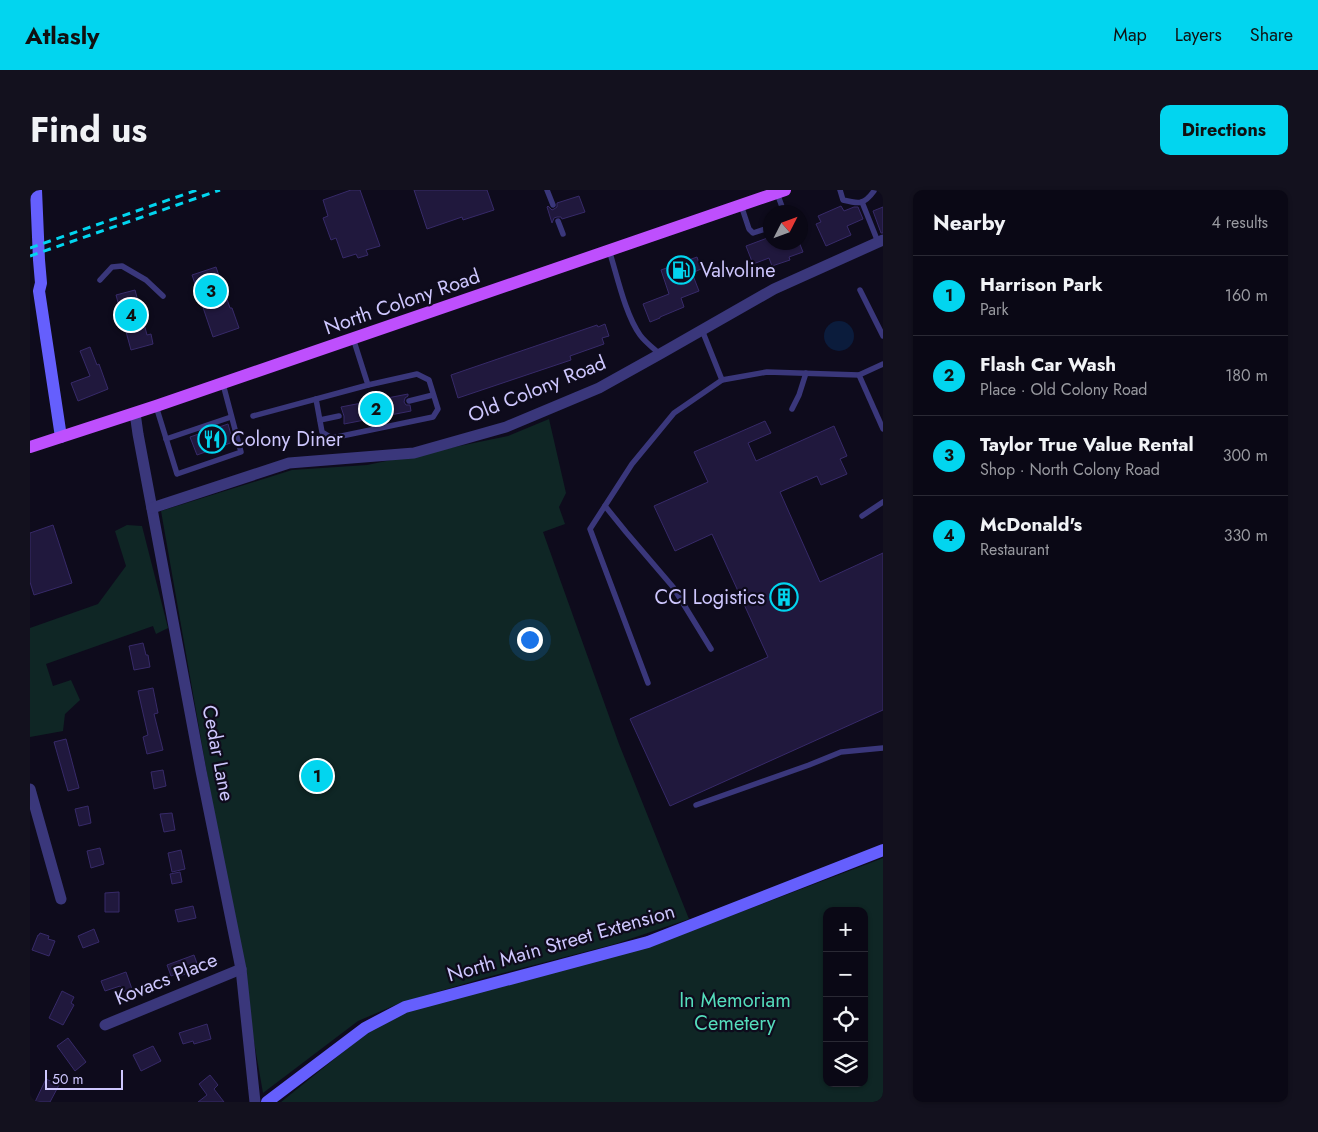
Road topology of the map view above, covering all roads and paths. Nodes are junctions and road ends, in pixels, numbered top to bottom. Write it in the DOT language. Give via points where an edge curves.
graph roads {
  1 [pos="36,190"];
  2 [pos="547,190"];
  3 [pos="840,190"];
  4 [pos="874,190"];
  5 [pos="781,191"];
  6 [pos="862,202"];
  7 [pos="553,205"];
  8 [pos="741,205"];
  9 [pos="783,205"];
  10 [pos="558,221"];
  11 [pos="763,230"];
  12 [pos="563,234"];
  13 [pos="881,241"];
  14 [pos="30,249"];
  15 [pos="609,250"];
  16 [pos="100,280"];
  17 [pos="860,290"];
  18 [pos="39,292"];
  19 [pos="163,296"];
  20 [pos="702,330"];
  21 [pos="883,336"];
  22 [pos="354,338"];
  23 [pos="660,354"];
  24 [pos="883,364"];
  25 [pos="806,373"];
  26 [pos="859,375"];
  27 [pos="722,380"];
  28 [pos="222,382"];
  29 [pos="368,385"];
  30 [pos="433,395"];
  31 [pos="316,399"];
  32 [pos="409,400"];
  33 [pos="156,406"];
  34 [pos="792,409"];
  35 [pos="135,413"];
  36 [pos="253,416"];
  37 [pos="339,416"];
  38 [pos="231,417"];
  39 [pos="320,420"];
  40 [pos="883,429"];
  41 [pos="61,437"];
  42 [pos="166,440"];
  43 [pos="30,447"];
  44 [pos="883,502"];
  45 [pos="605,506"];
  46 [pos="152,508"];
  47 [pos="862,516"];
  48 [pos="711,649"];
  49 [pos="648,683"];
  50 [pos="883,748"];
  51 [pos="30,790"];
  52 [pos="696,806"];
  53 [pos="883,850"];
  54 [pos="61,899"];
  55 [pos="241,969"];
  56 [pos="105,1025"];
  57 [pos="255,1102"];
  58 [pos="267,1102"];
  1 -- 18 [label="street"];
  2 -- 7 [label="lane"];
  3 -- 6 [label="lane" via="844,200"];
  4 -- 6 [label="lane"];
  5 -- 8 [label="main road, North Colony Road"];
  5 -- 9 [label="lane"];
  6 -- 13 [label="lane"];
  8 -- 11 [label="lane" via="749,229 754,233"];
  8 -- 15 [label="main road, North Colony Road"];
  10 -- 12 [label="lane"];
  13 -- 20 [label="street, Old Colony Road" via="774,289"];
  14 -- 18 [label="street" via="33,284"];
  15 -- 22 [label="main road, North Colony Road"];
  15 -- 23 [label="lane" via="629,314 640,335"];
  16 -- 19 [label="lane" via="112,268 122,266 146,280"];
  17 -- 21 [label="lane"];
  18 -- 41 [label="street"];
  20 -- 23 [label="street, Old Colony Road"];
  20 -- 27 [label="lane"];
  22 -- 28 [label="main road, North Colony Road"];
  22 -- 29 [label="lane"];
  23 -- 46 [label="street, Old Colony Road" via="599,388 506,427 414,454 289,463"];
  24 -- 26 [label="lane"];
  25 -- 26 [label="lane"];
  25 -- 27 [label="lane" via="767,372"];
  25 -- 34 [label="lane"];
  26 -- 40 [label="lane"];
  27 -- 45 [label="lane" via="674,413 632,464"];
  28 -- 33 [label="main road, North Colony Road"];
  28 -- 38 [label="lane"];
  29 -- 30 [label="lane" via="418,374 429,380"];
  29 -- 31 [label="lane"];
  30 -- 32 [label="lane"];
  30 -- 39 [label="lane" via="438,409 433,417 332,438 322,432"];
  31 -- 36 [label="lane"];
  31 -- 39 [label="lane"];
  33 -- 35 [label="main road, North Colony Road"];
  33 -- 42 [label="lane"];
  35 -- 41 [label="main road, North Colony Road"];
  35 -- 46 [label="street, Cedar Lane"];
  37 -- 39 [label="lane"];
  38 -- 42 [label="lane"];
  38 -- 42 [label="lane" via="241,452 177,474"];
  41 -- 43 [label="main road, North Colony Road"];
  44 -- 47 [label="lane"];
  45 -- 48 [label="lane" via="673,587"];
  45 -- 49 [label="lane" via="590,529"];
  46 -- 55 [label="street, Cedar Lane"];
  50 -- 52 [label="lane" via="842,752"];
  51 -- 54 [label="street"];
  53 -- 58 [label="street, North Main Street Extension" via="648,942 405,1006 365,1028"];
  55 -- 56 [label="street, Kovacs Place"];
  55 -- 57 [label="street, Cedar Lane"];
}
